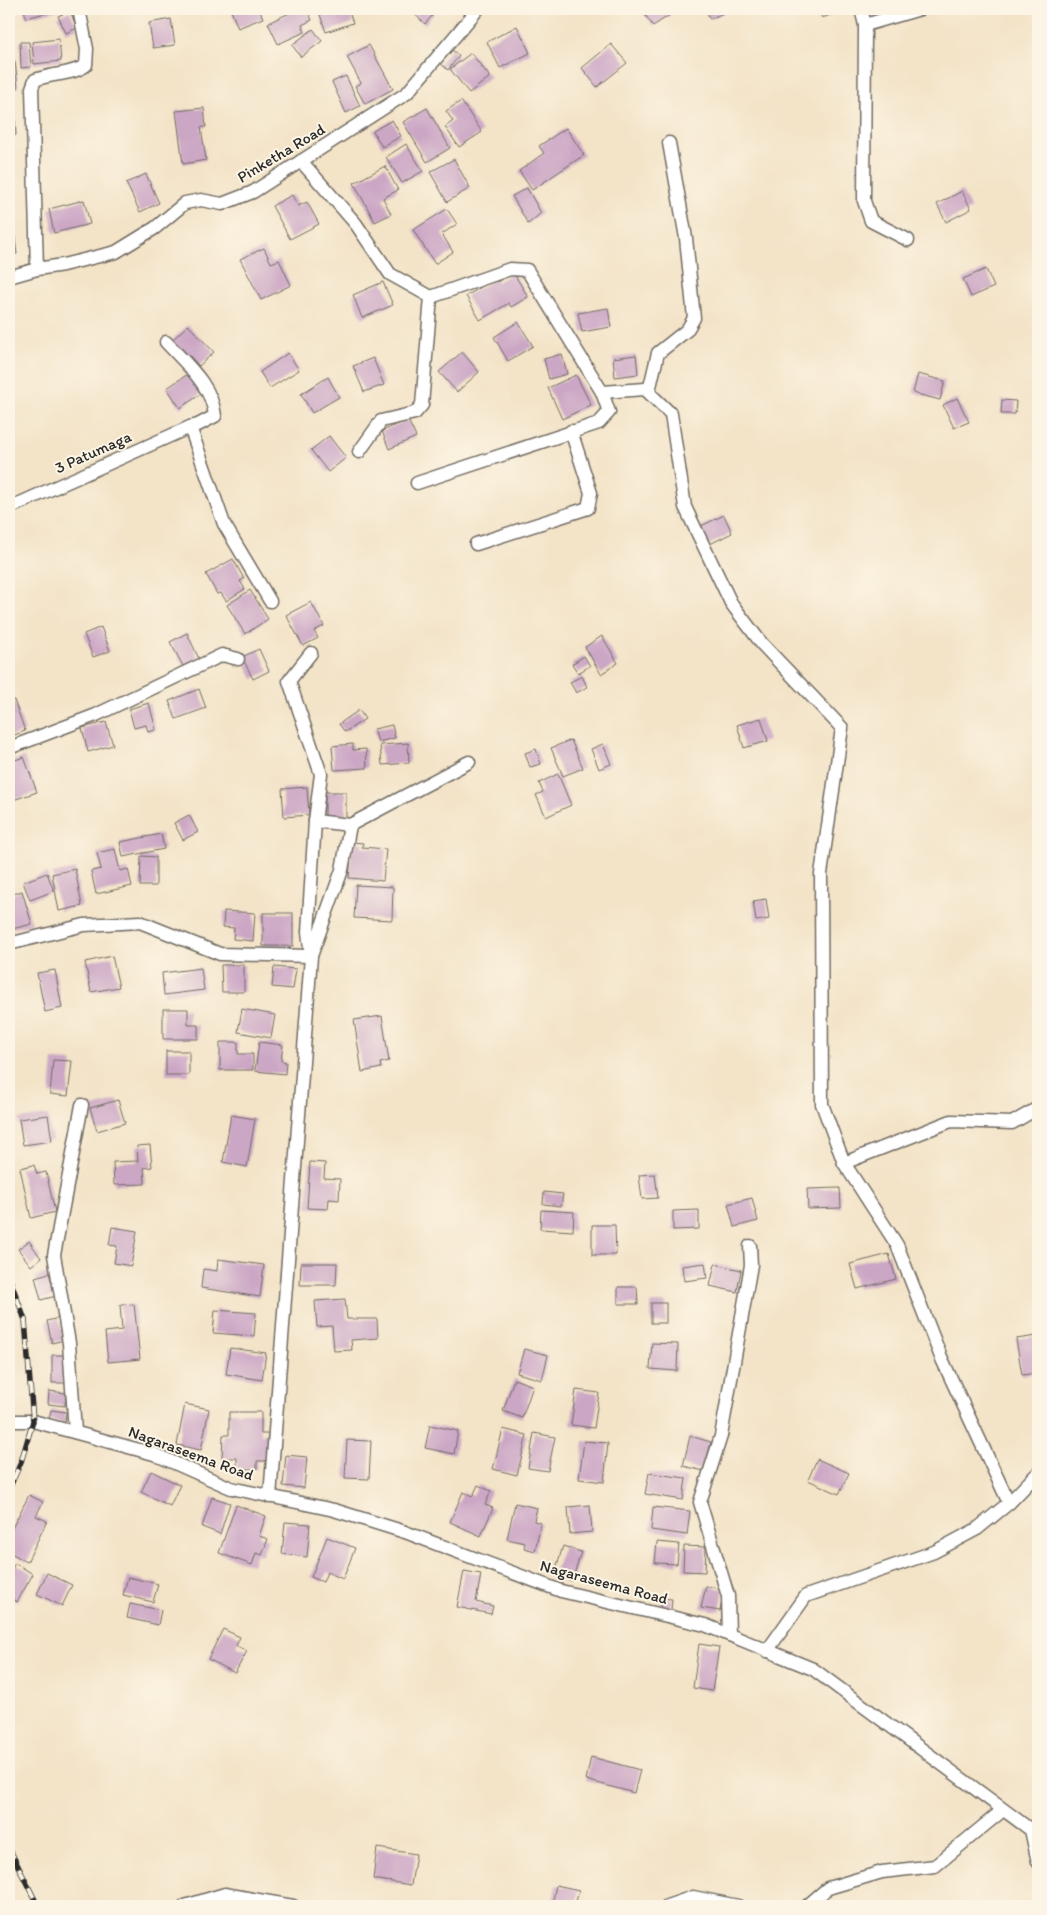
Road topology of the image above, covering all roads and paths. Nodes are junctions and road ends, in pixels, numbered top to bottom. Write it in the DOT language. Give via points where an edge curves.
graph roads {
  1 [pos="79,9"];
  2 [pos="478,9"];
  3 [pos="862,9"];
  4 [pos="920,9"];
  5 [pos="865,25"];
  6 [pos="669,143"];
  7 [pos="301,162"];
  8 [pos="908,240"];
  9 [pos="37,269"];
  10 [pos="9,277"];
  11 [pos="432,297"];
  12 [pos="166,342"];
  13 [pos="649,391"];
  14 [pos="602,392"];
  15 [pos="190,427"];
  16 [pos="570,431"];
  17 [pos="359,452"];
  18 [pos="417,483"];
  19 [pos="9,508"];
  20 [pos="476,544"];
  21 [pos="270,601"];
  22 [pos="312,653"];
  23 [pos="238,658"];
  24 [pos="9,748"];
  25 [pos="469,762"];
  26 [pos="315,821"];
  27 [pos="350,825"];
  28 [pos="9,944"];
  29 [pos="310,956"];
  30 [pos="82,1105"];
  31 [pos="1038,1108"];
  32 [pos="844,1163"];
  33 [pos="750,1246"];
  34 [pos="9,1420"];
  35 [pos="75,1432"];
  36 [pos="1038,1474"];
  37 [pos="270,1497"];
  38 [pos="1009,1503"];
  39 [pos="729,1635"];
  40 [pos="767,1651"];
  41 [pos="1003,1810"];
  42 [pos="1035,1832"];
  43 [pos="1038,1862"];
  44 [pos="185,1906"];
  45 [pos="293,1906"];
  46 [pos="667,1906"];
  47 [pos="738,1906"];
  48 [pos="807,1906"];
  1 -- 9 [label="street" via="87,50 86,65 79,70 46,75 36,80 32,88"];
  2 -- 7 [label="street, Pinketha Road" via="407,93"];
  3 -- 5 [label="street"];
  4 -- 5 [label="street"];
  5 -- 8 [label="street" via="864,201 870,221"];
  6 -- 13 [label="street" via="686,238 694,318 687,330 658,353"];
  7 -- 9 [label="street, Pinketha Road" via="253,192 222,204 202,200 185,203 155,228 116,252"];
  7 -- 11 [label="street" via="356,224 390,274"];
  9 -- 10 [label="street, Pinketha Road"];
  11 -- 14 [label="street" via="510,268 527,270"];
  11 -- 17 [label="street" via="422,405 415,413 381,421"];
  12 -- 15 [label="street, 3 Patumaga" via="200,379 214,402 215,416"];
  13 -- 14 [label="street"];
  13 -- 32 [label="street" via="671,414 685,507 730,603 762,644 842,728 821,874 822,1104"];
  14 -- 16 [label="street" via="609,412 599,423"];
  15 -- 19 [label="street, 3 Patumaga"];
  15 -- 21 [label="street" via="224,524"];
  16 -- 18 [label="street"];
  16 -- 20 [label="street" via="591,493 588,508"];
  22 -- 26 [label="street" via="290,681 321,774"];
  23 -- 24 [label="street" via="222,655 96,715"];
  25 -- 27 [label="street"];
  26 -- 27 [label="street"];
  26 -- 29 [label="street" via="308,932"];
  27 -- 29 [label="street" via="342,870"];
  28 -- 29 [label="street" via="84,925 140,922 220,954"];
  29 -- 37 [label="street"];
  30 -- 35 [label="street" via="54,1255 69,1343"];
  31 -- 32 [label="street" via="1012,1123 951,1121"];
  32 -- 38 [label="street" via="897,1245 941,1357"];
  33 -- 39 [label="street" via="751,1265 721,1436 700,1502 728,1596"];
  34 -- 35 [label="street, Nagaraseema Road" via="33,1421"];
  35 -- 37 [label="street, Nagaraseema Road" via="154,1454 231,1488"];
  36 -- 38 [label="street"];
  37 -- 39 [label="street, Nagaraseema Road" via="334,1510 405,1532 561,1591 705,1625"];
  38 -- 40 [label="street" via="977,1529 934,1552 806,1596"];
  39 -- 40 [label="street, Nagaraseema Road"];
  40 -- 41 [label="street, Nagaraseema Road" via="813,1669"];
  41 -- 42 [label="street, Nagaraseema Road"];
  41 -- 48 [label="street" via="935,1866 882,1872 828,1888"];
  42 -- 43 [label="street, Nagaraseema Road"];
  44 -- 45 [label="street" via="225,1894"];
  46 -- 47 [label="street" via="694,1897"];
}
